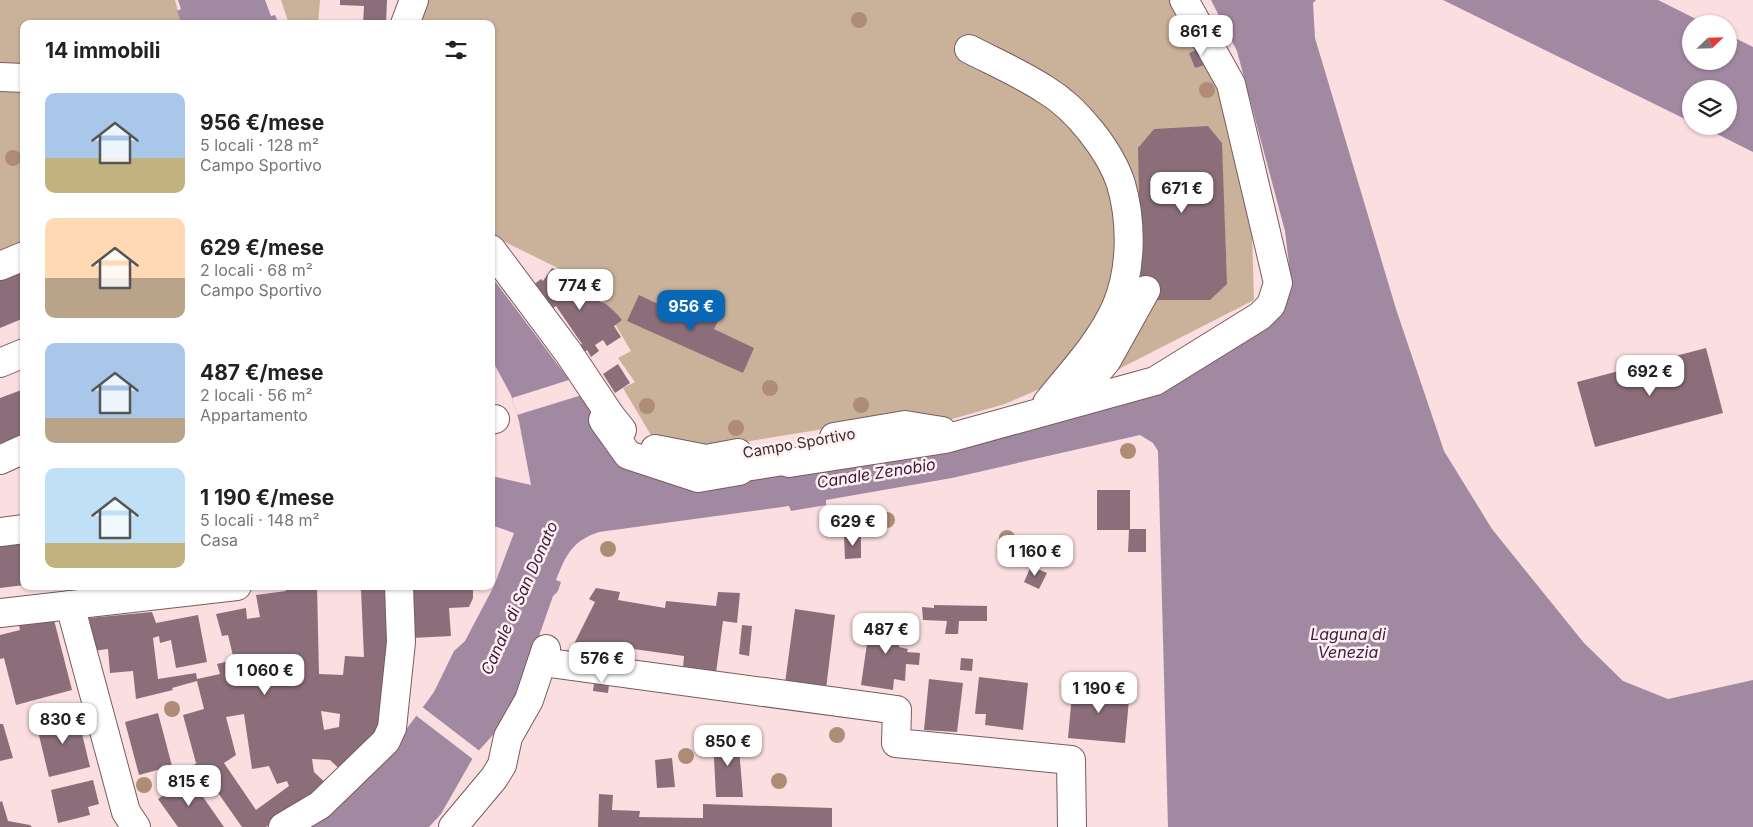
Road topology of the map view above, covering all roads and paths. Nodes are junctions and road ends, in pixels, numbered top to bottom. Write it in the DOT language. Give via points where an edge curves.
graph roads {
  1 [pos="414,0"];
  2 [pos="1184,0"];
  3 [pos="406,20"];
  4 [pos="969,49"];
  5 [pos="0,77"];
  6 [pos="20,78"];
  7 [pos="495,254"];
  8 [pos="1146,290"];
  9 [pos="20,354"];
  10 [pos="0,362"];
  11 [pos="1047,403"];
  12 [pos="610,415"];
  13 [pos="20,452"];
  14 [pos="0,460"];
  15 [pos="20,530"];
  16 [pos="0,532"];
  17 [pos="179,590"];
  18 [pos="398,590"];
  19 [pos="77,598"];
  20 [pos="0,613"];
  21 [pos="136,827"];
  22 [pos="283,827"];
  23 [pos="453,827"];
  24 [pos="1072,827"];
  1 -- 3 [label="street"];
  2 -- 12 [label="street" via="1231,84 1278,283 1271,305 1260,316 1155,381 944,439 789,463 745,466 739,471 698,478 628,455 603,420"];
  4 -- 11 [label="street" via="1047,90 1066,104 1100,143 1120,182 1125,201 1129,246 1116,307 1093,346"];
  5 -- 6 [label="street"];
  7 -- 12 [label="street, Campo Sportivo" via="582,382"];
  8 -- 11 [label="street, Campo Sportivo" via="1107,360 1079,394"];
  9 -- 10 [label="street"];
  11 -- 12 [label="street, Campo Sportivo" via="943,431 905,425 706,459 634,446"];
  13 -- 14 [label="street"];
  15 -- 16 [label="street"];
  17 -- 19 [label="street"];
  18 -- 22 [label="street" via="400,696 386,741 320,805"];
  19 -- 20 [label="street"];
  19 -- 21 [label="street" via="126,812"];
  23 -- 24 [label="street" via="494,778 494,769 502,764 508,737 544,655 897,710 896,743 1071,760"];
}
